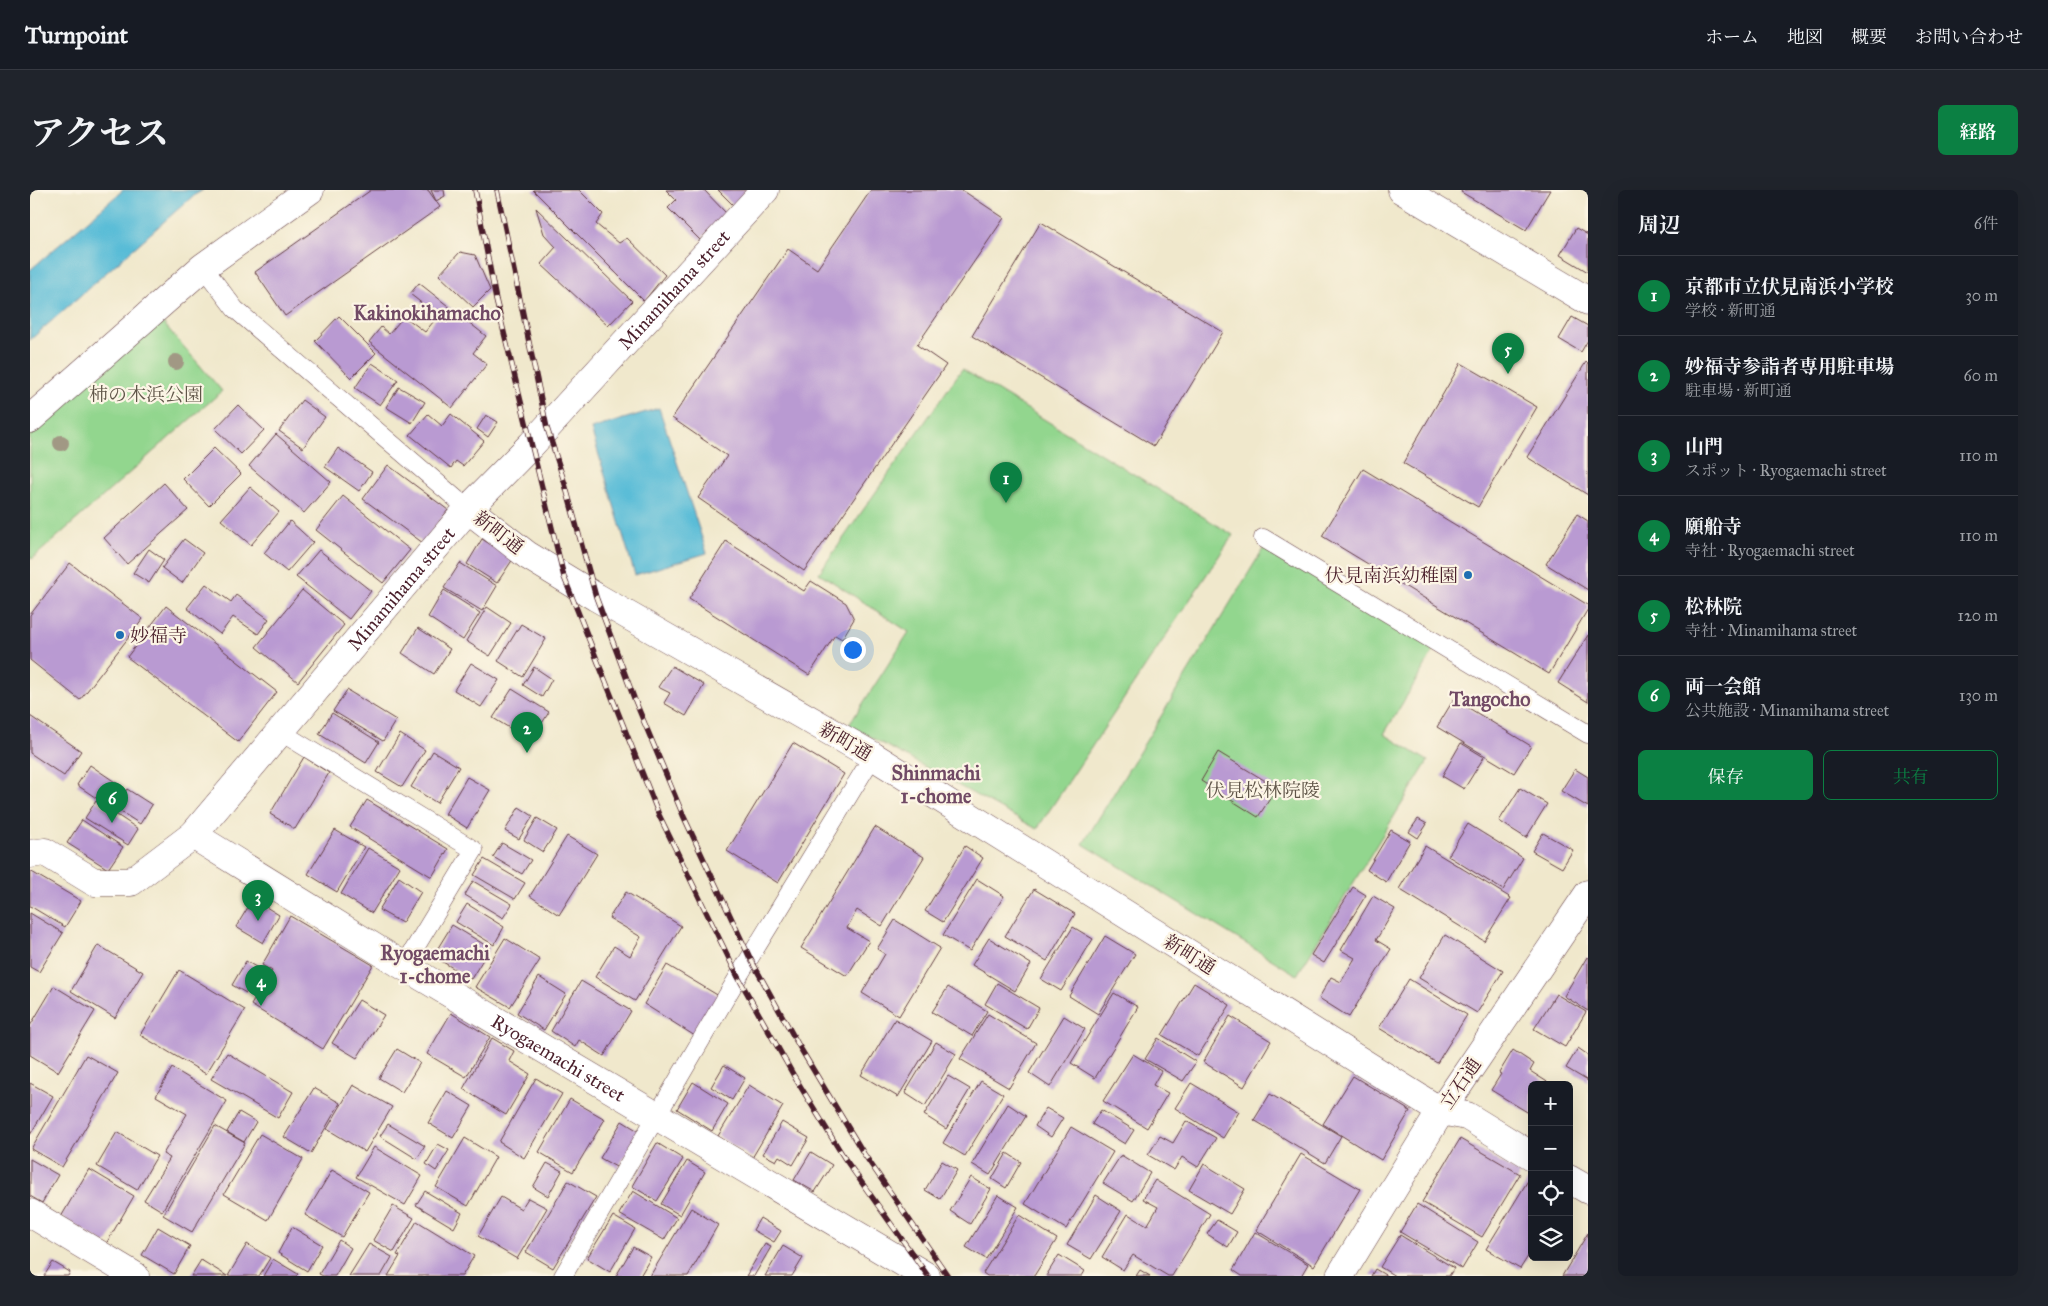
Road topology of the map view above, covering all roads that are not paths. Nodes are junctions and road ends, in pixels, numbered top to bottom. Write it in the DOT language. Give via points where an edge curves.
graph roads {
  1 [pos="310,190"];
  2 [pos="765,190"];
  3 [pos="1402,190"];
  4 [pos="203,267"];
  5 [pos="1588,301"];
  6 [pos="30,419"];
  7 [pos="468,509"];
  8 [pos="1263,538"];
  9 [pos="279,731"];
  10 [pos="1588,734"];
  11 [pos="873,756"];
  12 [pos="193,835"];
  13 [pos="30,854"];
  14 [pos="1588,894"];
  15 [pos="404,966"];
  16 [pos="1441,1111"];
  17 [pos="657,1116"];
  18 [pos="1528,1154"];
  19 [pos="1573,1181"];
  20 [pos="1588,1190"];
  21 [pos="30,1213"];
  22 [pos="134,1276"];
  23 [pos="563,1276"];
  24 [pos="926,1276"];
  25 [pos="1340,1276"];
  1 -- 4 [label="street"];
  2 -- 7 [label="street, Minamihama street" via="531,446"];
  3 -- 5 [label="street"];
  4 -- 6 [label="street"];
  4 -- 7 [label="lane, 新町通" via="235,309"];
  7 -- 9 [label="street, Minamihama street"];
  7 -- 11 [label="street, 新町通" via="527,555"];
  8 -- 10 [label="lane"];
  9 -- 12 [label="street, Minamihama street"];
  9 -- 15 [label="lane" via="474,850"];
  11 -- 16 [label="street, 新町通"];
  11 -- 17 [label="lane"];
  12 -- 13 [label="street, Minamihama street" via="132,882 94,882 45,852"];
  12 -- 15 [label="street, Ryogaemachi street"];
  14 -- 16 [label="street, 立石通"];
  15 -- 17 [label="street, Ryogaemachi street"];
  16 -- 18 [label="street, 新町通" via="1467,1116"];
  16 -- 25 [label="street, 立石通"];
  17 -- 23 [label="lane"];
  17 -- 24 [label="street, Ryogaemachi street"];
  19 -- 20 [label="street"];
  21 -- 22 [label="street"];
}
